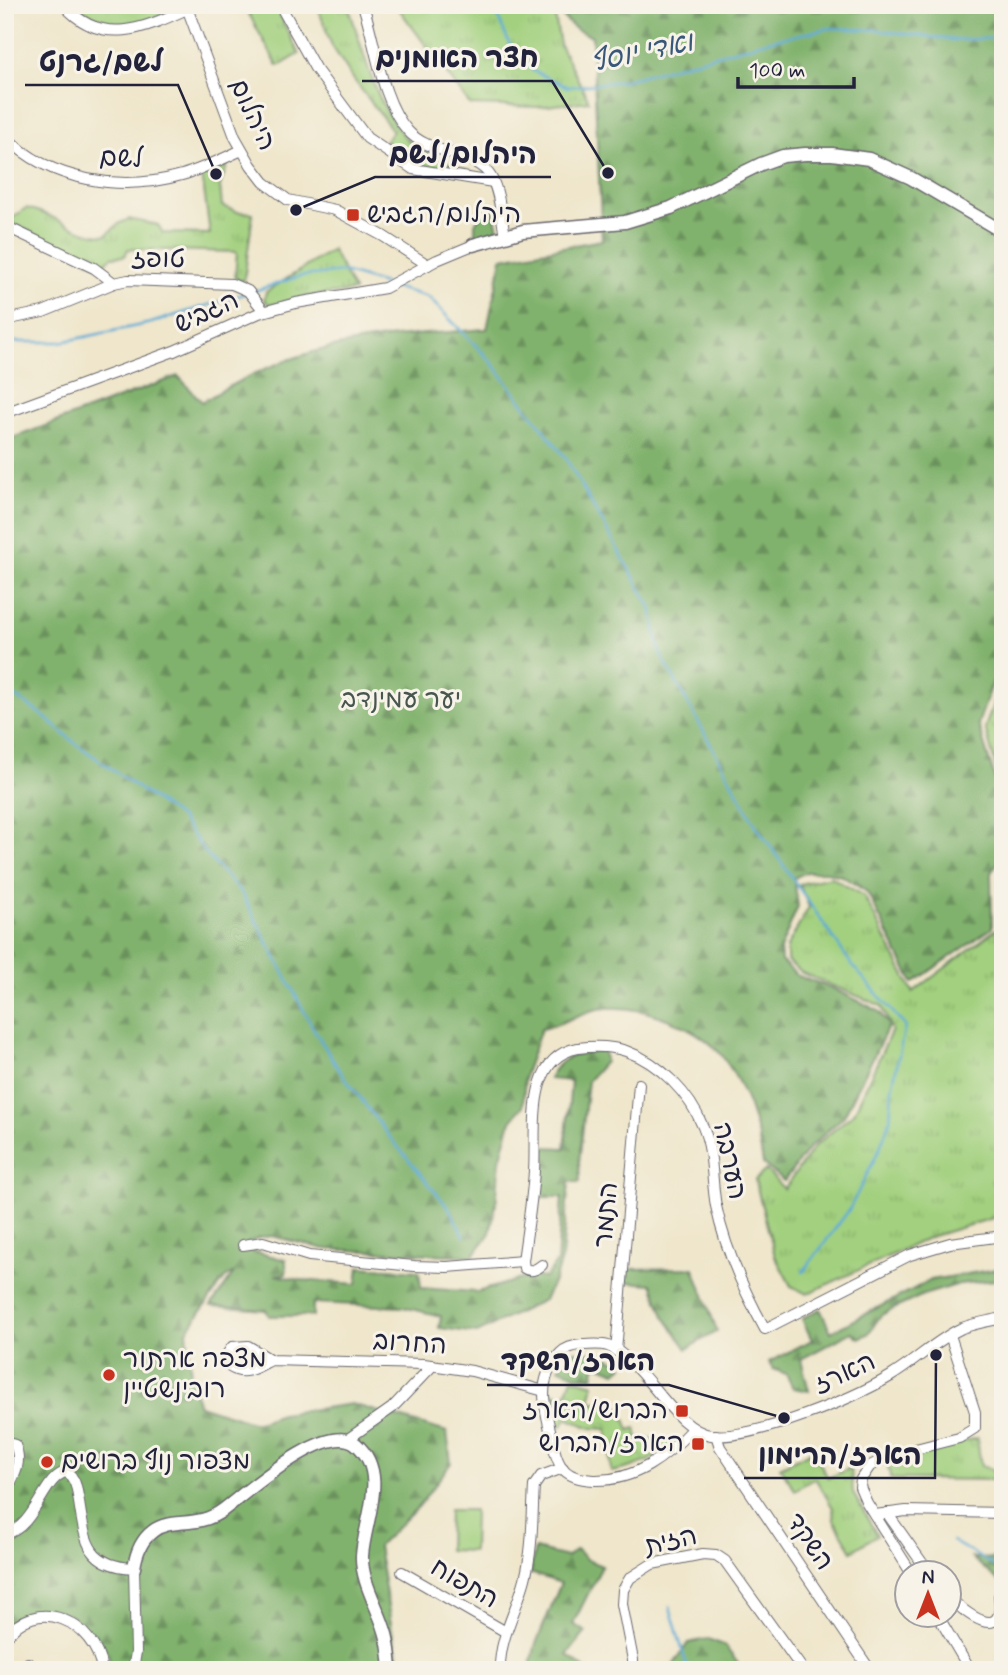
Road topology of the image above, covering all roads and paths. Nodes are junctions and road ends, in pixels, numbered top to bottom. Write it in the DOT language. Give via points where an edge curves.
graph roads {
  1 [pos="64,5"];
  2 [pos="280,5"];
  3 [pos="363,5"];
  4 [pos="186,7"];
  5 [pos="5,136"];
  6 [pos="242,150"];
  7 [pos="493,182"];
  8 [pos="5,226"];
  9 [pos="1003,232"];
  10 [pos="505,235"];
  11 [pos="473,245"];
  12 [pos="428,265"];
  13 [pos="114,283"];
  14 [pos="264,312"];
  15 [pos="5,320"];
  16 [pos="5,413"];
  17 [pos="639,1084"];
  18 [pos="1003,1236"];
  19 [pos="243,1245"];
  20 [pos="523,1261"];
  21 [pos="542,1265"];
  22 [pos="1003,1318"];
  23 [pos="950,1335"];
  24 [pos="616,1351"];
  25 [pos="271,1360"];
  26 [pos="433,1365"];
  27 [pos="544,1391"];
  28 [pos="693,1428"];
  29 [pos="716,1435"];
  30 [pos="348,1439"];
  31 [pos="5,1442"];
  32 [pos="563,1468"];
  33 [pos="5,1493"];
  34 [pos="887,1513"];
  35 [pos="1003,1513"];
  36 [pos="875,1515"];
  37 [pos="5,1534"];
  38 [pos="904,1560"];
  39 [pos="921,1560"];
  40 [pos="134,1568"];
  41 [pos="402,1572"];
  42 [pos="999,1596"];
  43 [pos="962,1610"];
  44 [pos="946,1630"];
  45 [pos="506,1632"];
  46 [pos="5,1639"];
  47 [pos="102,1670"];
  48 [pos="133,1670"];
  49 [pos="391,1670"];
  50 [pos="500,1670"];
  51 [pos="633,1670"];
  52 [pos="803,1670"];
  53 [pos="870,1670"];
  54 [pos="970,1670"];
  1 -- 4 [label="street" via="87,23 120,31 148,26"];
  2 -- 7 [label="street" via="315,68 369,139 417,170"];
  3 -- 7 [label="street" via="388,95 403,124 426,145 480,165"];
  4 -- 6 [label="street, היהלום"];
  5 -- 6 [label="street, לשם" via="47,166 108,182 173,177"];
  6 -- 12 [label="street, היהלום" via="261,178 282,197 335,210"];
  7 -- 10 [label="street"];
  8 -- 13 [label="street" via="94,268"];
  9 -- 10 [label="main road" via="911,178 869,159 832,154 783,156 671,208 625,222"];
  10 -- 11 [label="main road"];
  11 -- 12 [label="street, הגביש"];
  12 -- 14 [label="street, הגביש" via="378,290"];
  13 -- 14 [label="street, טופז" via="132,279 225,283 248,291"];
  13 -- 15 [label="street, טופז" via="51,309"];
  14 -- 16 [label="street, הגביש" via="174,351"];
  17 -- 24 [label="street, התמר"];
  18 -- 20 [label="street, הערבה" via="950,1243 910,1255 765,1329 745,1293 724,1236 712,1155 694,1108 666,1076 636,1055 594,1047 572,1049 556,1058 540,1081"];
  19 -- 20 [label="street" via="263,1242 309,1256 414,1266"];
  20 -- 21 [label="street" via="529,1270"];
  22 -- 23 [label="street, הארז"];
  23 -- 29 [label="street, הארז" via="891,1376 852,1395 775,1425"];
  23 -- 36 [label="street" via="975,1412 975,1428 959,1438 904,1451 870,1466 860,1487"];
  24 -- 27 [label="street" via="601,1345 565,1349 556,1356"];
  24 -- 28 [label="street"];
  25 -- 26 [label="street, החרוב"];
  26 -- 27 [label="street, החרוב"];
  26 -- 30 [label="street" via="392,1408"];
  27 -- 32 [label="street" via="556,1456"];
  28 -- 29 [label="street, הארז"];
  28 -- 32 [label="street" via="657,1462 625,1476 586,1479"];
  29 -- 53 [label="street, השקד"];
  30 -- 40 [label="main road" via="310,1448 209,1519 159,1527 138,1549"];
  30 -- 49 [label="main road" via="362,1451 373,1482 362,1557 386,1631"];
  31 -- 33 [label="street" via="15,1445 20,1456"];
  32 -- 45 [label="street" via="536,1482 529,1560"];
  34 -- 35 [label="street"];
  34 -- 36 [label="street"];
  34 -- 39 [label="street"];
  36 -- 38 [label="street"];
  37 -- 40 [label="street" via="22,1524 54,1479 67,1472 75,1481 93,1554 116,1566"];
  40 -- 48 [label="street"];
  41 -- 45 [label="street, התפוח"];
  42 -- 43 [label="street" via="996,1619 986,1622"];
  44 -- 54 [label="street"];
  45 -- 50 [label="street"];
  46 -- 47 [label="street" via="28,1618 52,1615 85,1634"];
  51 -- 52 [label="street, הזית" via="622,1604 626,1583 652,1564 710,1553 725,1561"];
}
